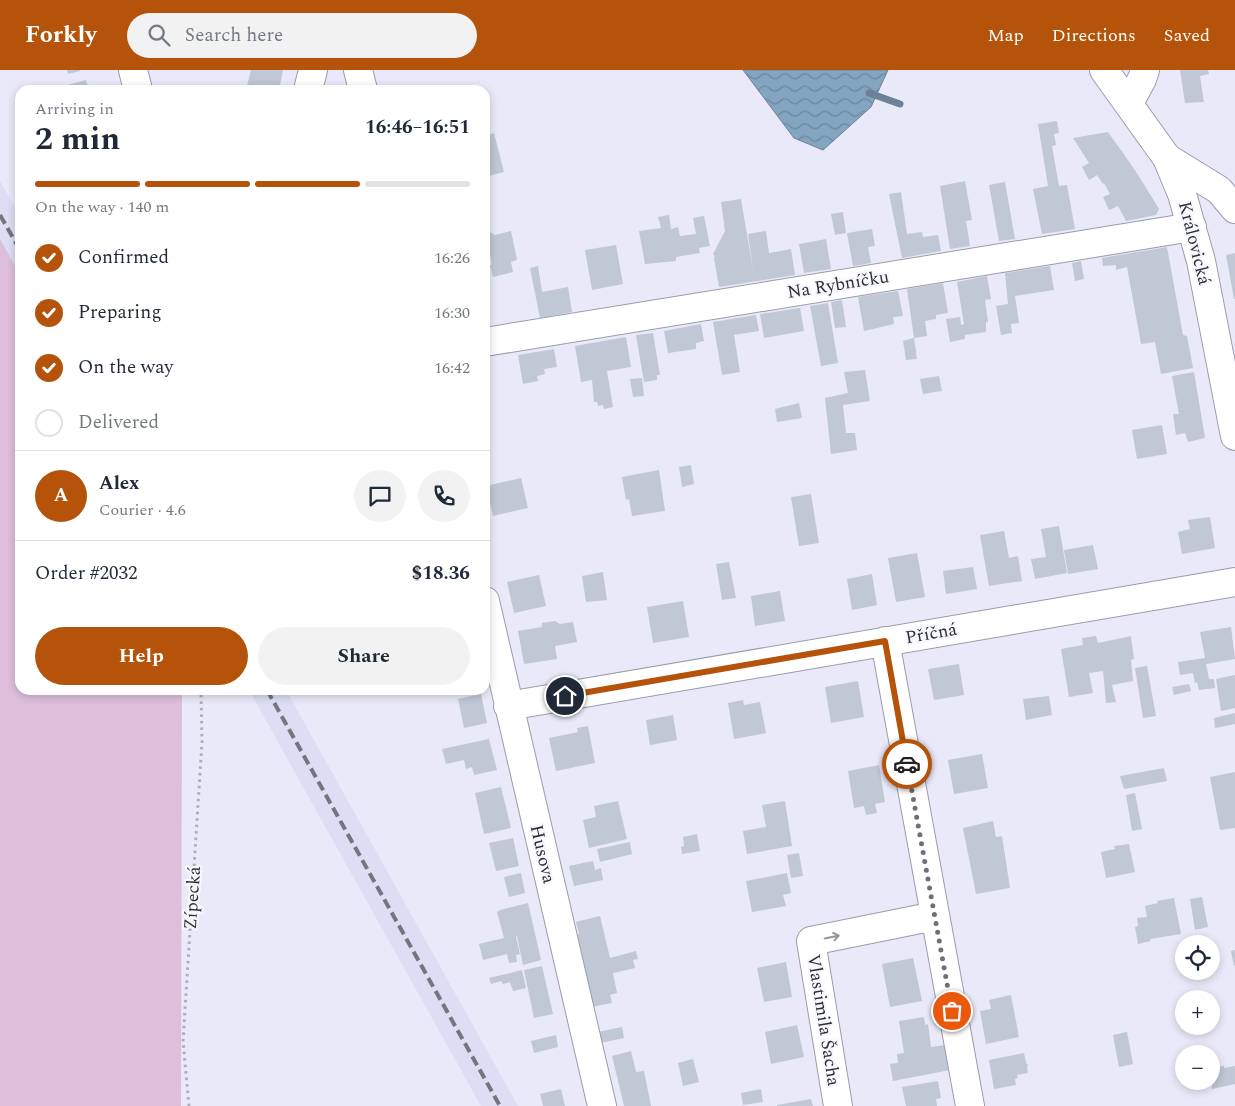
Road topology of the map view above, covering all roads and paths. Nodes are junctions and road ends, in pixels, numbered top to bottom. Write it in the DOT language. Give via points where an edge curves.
graph roads {
  1 [pos="132,70"];
  2 [pos="313,70"];
  3 [pos="358,70"];
  4 [pos="1104,70"];
  5 [pos="1145,70"];
  6 [pos="136,85"];
  7 [pos="309,85"];
  8 [pos="362,85"];
  9 [pos="1129,103"];
  10 [pos="1167,158"];
  11 [pos="1235,209"];
  12 [pos="1192,227"];
  13 [pos="490,341"];
  14 [pos="1235,436"];
  15 [pos="1235,582"];
  16 [pos="490,624"];
  17 [pos="885,641"];
  18 [pos="202,695"];
  19 [pos="508,706"];
  20 [pos="935,916"];
  21 [pos="189,1106"];
  22 [pos="602,1106"];
  23 [pos="838,1106"];
  24 [pos="970,1106"];
  1 -- 6 [label="street"];
  2 -- 7 [label="street"];
  3 -- 8 [label="street"];
  4 -- 9 [label="street, Královická"];
  5 -- 9 [label="street"];
  9 -- 10 [label="street, Královická"];
  10 -- 11 [label="street" via="1219,190"];
  10 -- 12 [label="street, Královická"];
  12 -- 13 [label="street, Na Rybníčku"];
  12 -- 14 [label="street, Královická" via="1202,262"];
  15 -- 17 [label="street, Příčná"];
  16 -- 19 [label="street, Husova"];
  17 -- 19 [label="street, Příčná"];
  17 -- 20 [label="street"];
  18 -- 21 [label="path, Zípecká" via="202,742 183,1041"];
  19 -- 22 [label="street, Husova"];
  23 -- 20 [label="street, Vlastimila Šacha, one-way" via="811,941"];
  20 -- 24 [label="street"];
}
